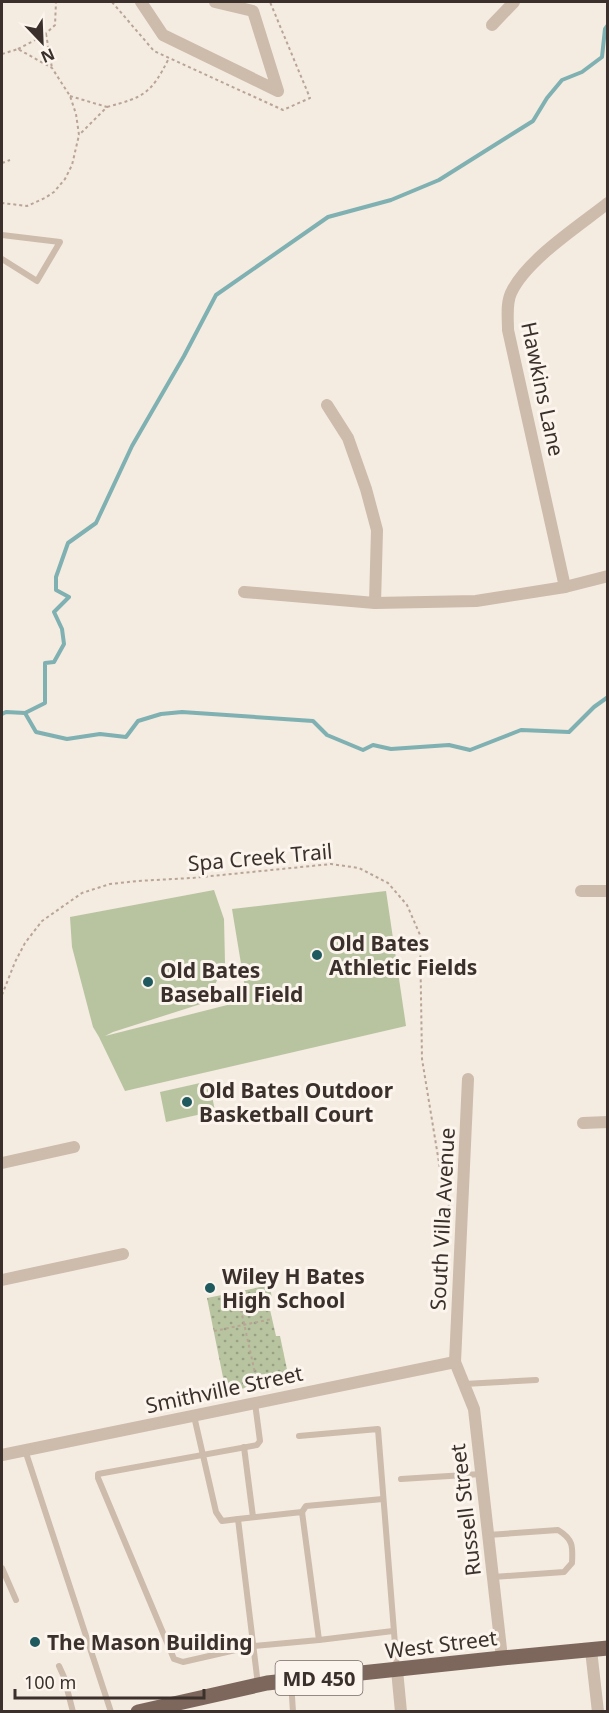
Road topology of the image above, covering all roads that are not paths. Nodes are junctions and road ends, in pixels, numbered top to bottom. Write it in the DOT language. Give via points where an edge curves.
graph roads {
  1 [pos="141,2"];
  2 [pos="215,2"];
  3 [pos="514,2"];
  4 [pos="492,25"];
  5 [pos="608,203"];
  6 [pos="2,235"];
  7 [pos="2,259"];
  8 [pos="327,405"];
  9 [pos="608,576"];
  10 [pos="565,587"];
  11 [pos="244,592"];
  12 [pos="375,603"];
  13 [pos="581,891"];
  14 [pos="608,891"];
  15 [pos="468,1079"];
  16 [pos="608,1122"];
  17 [pos="583,1123"];
  18 [pos="74,1147"];
  19 [pos="2,1162"];
  20 [pos="123,1254"];
  21 [pos="2,1280"];
  22 [pos="455,1362"];
  23 [pos="536,1380"];
  24 [pos="464,1384"];
  25 [pos="258,1402"];
  26 [pos="194,1416"];
  27 [pos="298,1436"];
  28 [pos="244,1447"];
  29 [pos="25,1450"];
  30 [pos="203,1454"];
  31 [pos="2,1455"];
  32 [pos="481,1474"];
  33 [pos="401,1479"];
  34 [pos="383,1498"];
  35 [pos="302,1512"];
  36 [pos="253,1517"];
  37 [pos="238,1519"];
  38 [pos="488,1534"];
  39 [pos="2,1568"];
  40 [pos="493,1577"];
  41 [pos="16,1600"];
  42 [pos="393,1631"];
  43 [pos="319,1640"];
  44 [pos="254,1647"];
  45 [pos="608,1648"];
  46 [pos="591,1650"];
  47 [pos="502,1658"];
  48 [pos="58,1666"];
  49 [pos="397,1670"];
  50 [pos="291,1681"];
  51 [pos="258,1685"];
  52 [pos="73,1712"];
  53 [pos="111,1712"];
  54 [pos="138,1712"];
  55 [pos="293,1712"];
  56 [pos="401,1712"];
  57 [pos="598,1712"];
  1 -- 2 [label="street" via="163,35 279,91 253,11"];
  3 -- 4 [label="street"];
  5 -- 10 [label="street, Hawkins Lane" via="538,258 510,295 508,312 508,330"];
  6 -- 7 [label="lane" via="60,242 37,281"];
  8 -- 12 [label="street" via="348,438 377,530"];
  9 -- 10 [label="street"];
  10 -- 12 [label="street" via="476,601"];
  11 -- 12 [label="street"];
  13 -- 14 [label="street"];
  15 -- 22 [label="street, South Villa Avenue"];
  16 -- 17 [label="street"];
  18 -- 19 [label="street"];
  20 -- 21 [label="street"];
  22 -- 24 [label="street, Russell Street"];
  22 -- 25 [label="street, Smithville Street"];
  23 -- 24 [label="lane"];
  24 -- 32 [label="street, Russell Street" via="474,1409"];
  25 -- 26 [label="street, Smithville Street"];
  25 -- 28 [label="lane" via="260,1441"];
  26 -- 29 [label="street, Smithville Street"];
  26 -- 30 [label="lane"];
  27 -- 34 [label="lane" via="378,1429"];
  28 -- 30 [label="lane"];
  28 -- 36 [label="lane"];
  29 -- 31 [label="street, Smithville Street"];
  29 -- 53 [label="lane"];
  30 -- 37 [label="lane" via="216,1512 222,1521"];
  30 -- 44 [label="lane" via="98,1474 98,1478 174,1659 183,1662"];
  32 -- 33 [label="lane"];
  32 -- 38 [label="street, Russell Street"];
  34 -- 35 [label="lane" via="306,1506"];
  34 -- 42 [label="lane"];
  35 -- 36 [label="lane"];
  35 -- 43 [label="lane"];
  36 -- 37 [label="lane"];
  37 -- 44 [label="lane"];
  38 -- 40 [label="street, Russell Street"];
  38 -- 40 [label="lane" via="558,1530 572,1544 572,1563 564,1572"];
  39 -- 41 [label="lane"];
  40 -- 47 [label="street, Russell Street"];
  42 -- 43 [label="lane"];
  42 -- 49 [label="lane"];
  43 -- 44 [label="lane"];
  44 -- 51 [label="lane"];
  45 -- 46 [label="main road, West Street / MD 450"];
  46 -- 47 [label="main road, West Street / MD 450"];
  46 -- 57 [label="street"];
  47 -- 49 [label="main road, West Street / MD 450"];
  48 -- 52 [label="lane"];
  49 -- 50 [label="main road, West Street / MD 450"];
  49 -- 56 [label="street"];
  50 -- 51 [label="main road, West Street / MD 450"];
  50 -- 55 [label="lane"];
  51 -- 54 [label="main road, West Street / MD 450"];
}
